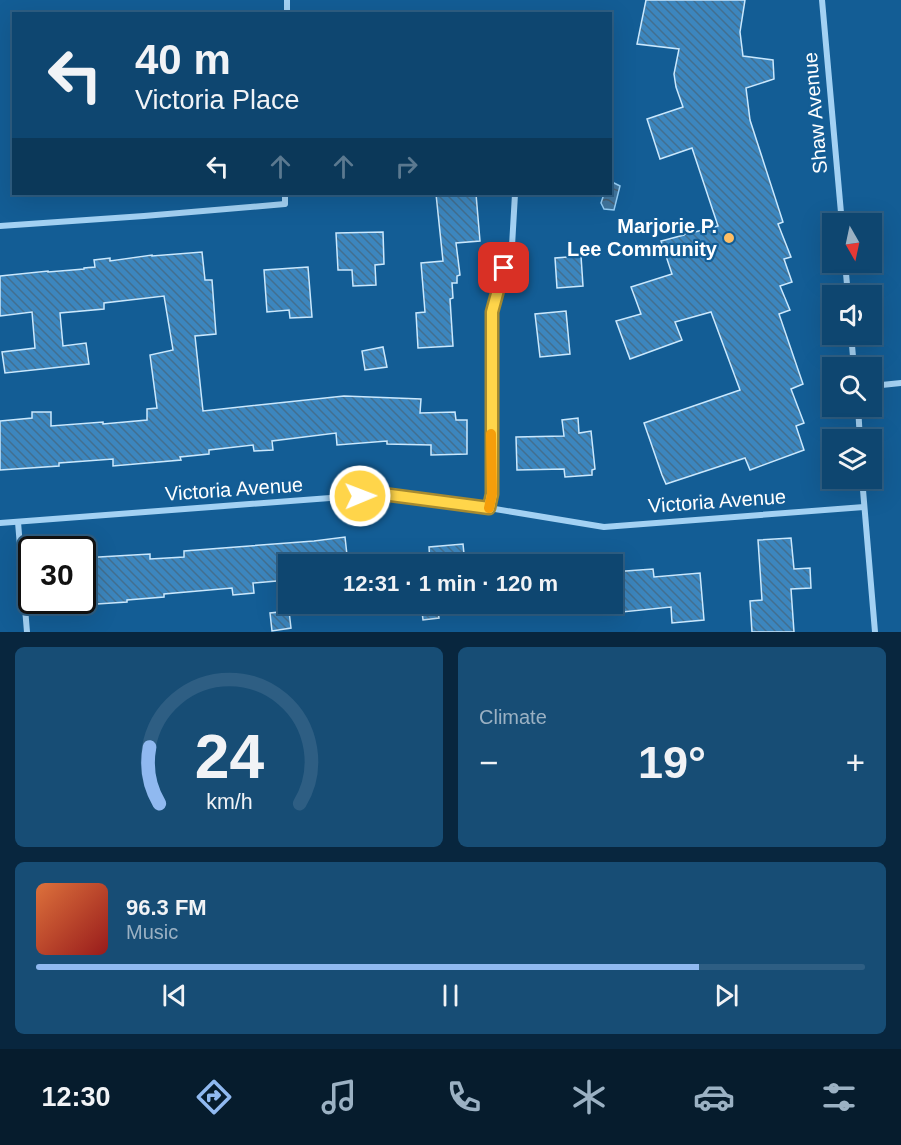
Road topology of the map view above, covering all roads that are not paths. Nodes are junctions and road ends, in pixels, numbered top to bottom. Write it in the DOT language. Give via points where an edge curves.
graph roads {
  1 [pos="822,0"];
  2 [pos="285,195"];
  3 [pos="516,195"];
  4 [pos="841,213"];
  5 [pos="0,226"];
  6 [pos="901,383"];
  7 [pos="882,385"];
  8 [pos="863,489"];
  9 [pos="864,507"];
  10 [pos="489,508"];
  11 [pos="18,522"];
  12 [pos="0,523"];
  13 [pos="27,632"];
  14 [pos="875,632"];
  1 -- 4 [label="street, Shaw Avenue"];
  2 -- 5 [label="street" via="285,204"];
  3 -- 10 [label="street" via="512,246 492,312"];
  6 -- 7 [label="street"];
  8 -- 9 [label="street"];
  9 -- 10 [label="street, Victoria Avenue" via="603,527"];
  9 -- 14 [label="street"];
  10 -- 11 [label="street, Victoria Avenue" via="383,494"];
  11 -- 12 [label="street, Victoria Avenue"];
  11 -- 13 [label="street"];
}
